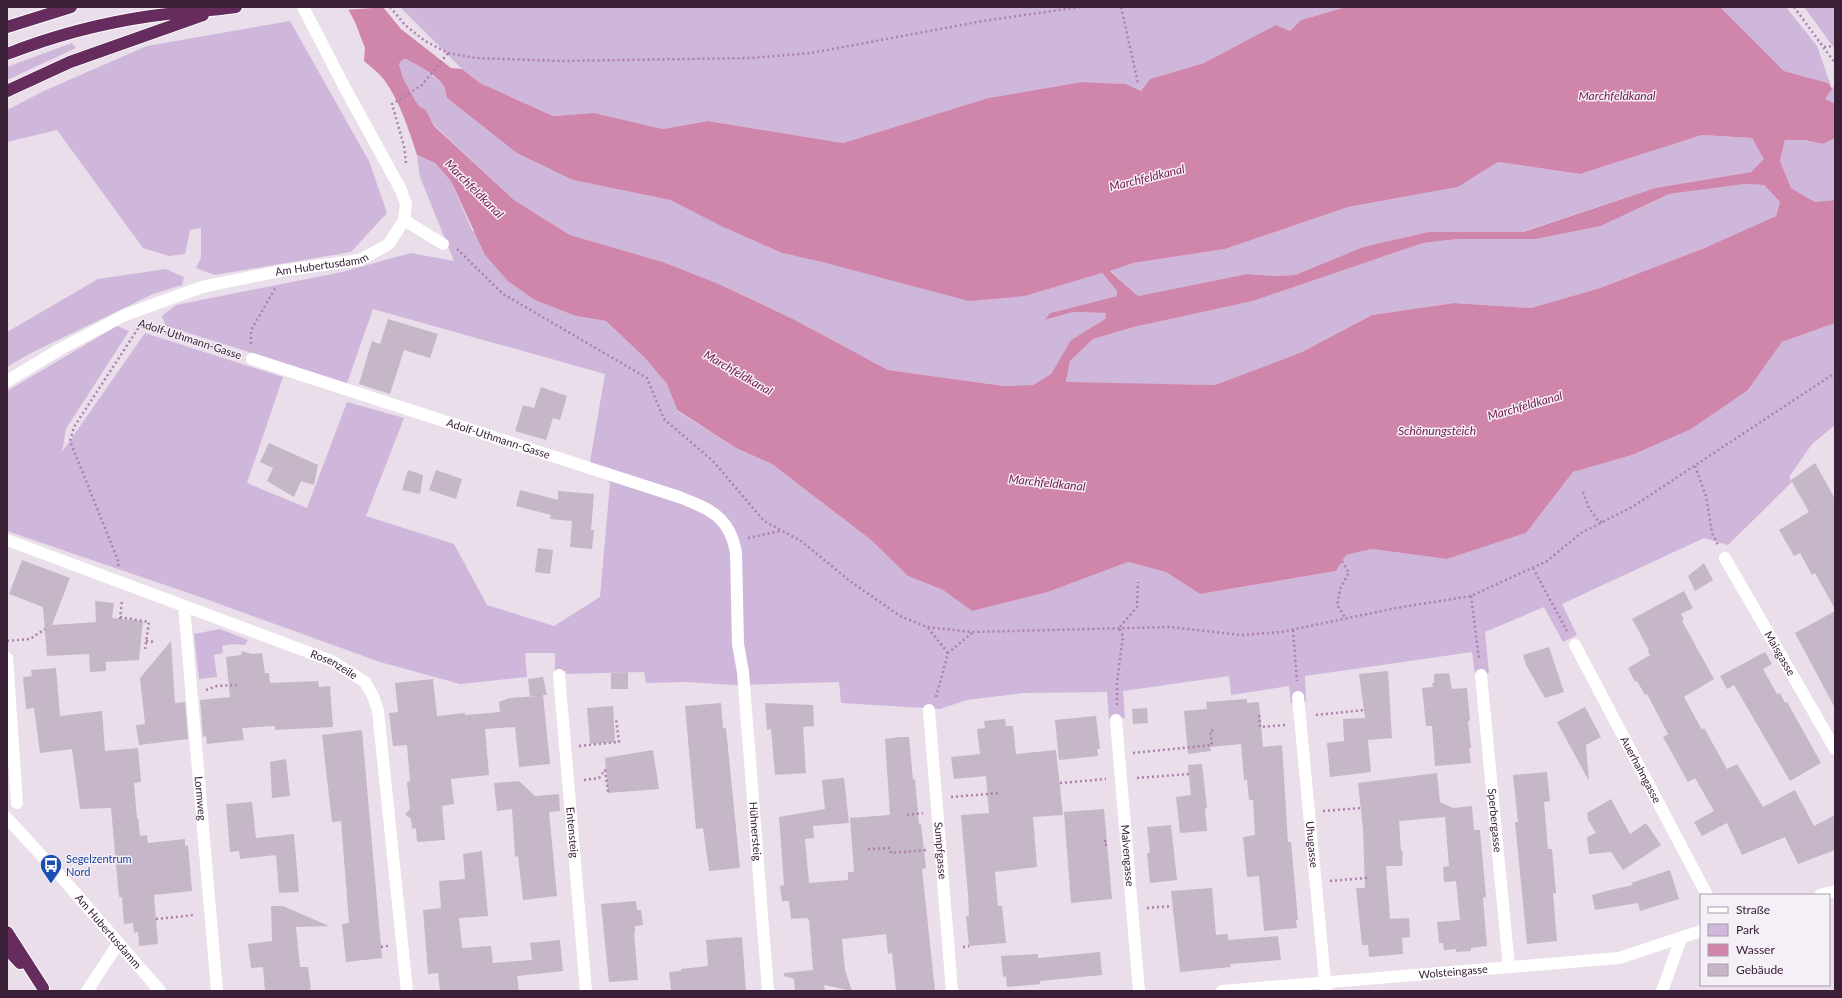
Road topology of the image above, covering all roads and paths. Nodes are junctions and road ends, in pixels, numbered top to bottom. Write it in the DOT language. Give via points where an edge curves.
graph roads {
  1 [pos="71,7"];
  2 [pos="236,7"];
  3 [pos="303,7"];
  4 [pos="390,7"];
  5 [pos="1080,7"];
  6 [pos="1121,7"];
  7 [pos="1794,7"];
  8 [pos="217,10"];
  9 [pos="7,27"];
  10 [pos="1835,46"];
  11 [pos="1824,47"];
  12 [pos="448,53"];
  13 [pos="7,54"];
  14 [pos="1835,63"];
  15 [pos="1138,83"];
  16 [pos="7,91"];
  17 [pos="401,190"];
  18 [pos="404,220"];
  19 [pos="448,244"];
  20 [pos="280,272"];
  21 [pos="125,315"];
  22 [pos="140,325"];
  23 [pos="252,359"];
  24 [pos="1835,373"];
  25 [pos="7,380"];
  26 [pos="1694,466"];
  27 [pos="1583,492"];
  28 [pos="1603,522"];
  29 [pos="781,531"];
  30 [pos="733,539"];
  31 [pos="7,540"];
  32 [pos="1725,558"];
  33 [pos="1342,561"];
  34 [pos="1533,568"];
  35 [pos="114,580"];
  36 [pos="1138,582"];
  37 [pos="1471,596"];
  38 [pos="184,606"];
  39 [pos="120,617"];
  40 [pos="1346,619"];
  41 [pos="927,627"];
  42 [pos="1119,628"];
  43 [pos="45,629"];
  44 [pos="1293,630"];
  45 [pos="972,632"];
  46 [pos="7,641"];
  47 [pos="146,641"];
  48 [pos="156,642"];
  49 [pos="1575,645"];
  50 [pos="145,649"];
  51 [pos="948,653"];
  52 [pos="7,658"];
  53 [pos="742,672"];
  54 [pos="559,675"];
  55 [pos="1481,675"];
  56 [pos="237,685"];
  57 [pos="192,689"];
  58 [pos="1298,697"];
  59 [pos="929,710"];
  60 [pos="1364,710"];
  61 [pos="1259,715"];
  62 [pos="616,718"];
  63 [pos="1116,720"];
  64 [pos="1300,720"];
  65 [pos="1214,730"];
  66 [pos="565,748"];
  67 [pos="1835,749"];
  68 [pos="1127,754"];
  69 [pos="1189,774"];
  70 [pos="1121,778"];
  71 [pos="568,782"];
  72 [pos="1060,783"];
  73 [pos="608,792"];
  74 [pos="1000,793"];
  75 [pos="936,798"];
  76 [pos="17,803"];
  77 [pos="1361,808"];
  78 [pos="1309,812"];
  79 [pos="7,818"];
  80 [pos="868,849"];
  81 [pos="940,849"];
  82 [pos="1316,882"];
  83 [pos="1366,882"];
  84 [pos="1835,891"];
  85 [pos="1706,894"];
  86 [pos="1824,894"];
  87 [pos="1172,906"];
  88 [pos="1132,910"];
  89 [pos="211,914"];
  90 [pos="156,919"];
  91 [pos="1700,931"];
  92 [pos="7,932"];
  93 [pos="1681,938"];
  94 [pos="115,948"];
  95 [pos="7,949"];
  96 [pos="1509,967"];
  97 [pos="1326,987"];
  98 [pos="44,990"];
  99 [pos="87,991"];
  100 [pos="160,991"];
  101 [pos="217,991"];
  102 [pos="407,991"];
  103 [pos="586,991"];
  104 [pos="768,991"];
  105 [pos="952,991"];
  106 [pos="1139,991"];
  107 [pos="1222,991"];
  108 [pos="1662,991"];
  1 -- 9 [label="highway"];
  2 -- 8 [label="highway"];
  3 -- 17 [label="street, Am Hubertusdamm"];
  4 -- 12 [label="path" via="406,26 425,41"];
  5 -- 12 [label="path" via="983,21 811,53 759,57 562,62 476,58"];
  6 -- 15 [label="path"];
  7 -- 11 [label="path"];
  8 -- 13 [label="highway" via="152,16 107,24 56,37"];
  8 -- 16 [label="highway" via="70,62"];
  10 -- 11 [label="path"];
  11 -- 14 [label="path"];
  12 -- 17 [label="path" via="422,85 392,104 406,161"];
  17 -- 18 [label="street, Am Hubertusdamm" via="406,204"];
  18 -- 19 [label="street"];
  18 -- 20 [label="street, Am Hubertusdamm" via="389,244 360,260"];
  19 -- 29 [label="path" via="503,294 647,378 664,419 713,462 764,521"];
  20 -- 21 [label="street, Am Hubertusdamm" via="202,287"];
  20 -- 23 [label="path" via="276,288 251,330"];
  21 -- 22 [label="path, Adolf-Uthmann-Gasse"];
  21 -- 25 [label="street, Am Hubertusdamm"];
  22 -- 23 [label="path, Adolf-Uthmann-Gasse"];
  22 -- 35 [label="path" via="74,427 70,441 119,563"];
  23 -- 30 [label="street, Adolf-Uthmann-Gasse" via="695,503 726,524"];
  24 -- 26 [label="path"];
  26 -- 28 [label="path" via="1632,507"];
  26 -- 32 [label="path" via="1706,496 1712,533"];
  27 -- 28 [label="path" via="1598,521"];
  28 -- 34 [label="path" via="1581,533 1547,561"];
  29 -- 30 [label="path" via="752,538"];
  29 -- 41 [label="path" via="801,541 850,581 900,616"];
  30 -- 53 [label="street, Adolf-Uthmann-Gasse" via="736,553 738,644"];
  31 -- 35 [label="street, Rosenzeile"];
  32 -- 67 [label="street, Maisgasse"];
  33 -- 40 [label="path" via="1349,572 1340,589 1337,605"];
  34 -- 37 [label="path"];
  34 -- 49 [label="path"];
  35 -- 38 [label="street, Rosenzeile"];
  36 -- 42 [label="path" via="1137,607"];
  37 -- 40 [label="path"];
  37 -- 55 [label="path"];
  38 -- 57 [label="street, Lormweg"];
  38 -- 102 [label="street, Rosenzeile" via="332,661 365,682 378,711"];
  39 -- 47 [label="path" via="149,622"];
  40 -- 44 [label="path"];
  41 -- 45 [label="path"];
  41 -- 51 [label="path"];
  42 -- 44 [label="path" via="1170,627 1241,635"];
  42 -- 45 [label="path"];
  42 -- 63 [label="path" via="1123,636 1117,682"];
  43 -- 46 [label="path" via="30,639"];
  44 -- 58 [label="path"];
  45 -- 51 [label="path"];
  47 -- 48 [label="path"];
  47 -- 50 [label="path"];
  49 -- 85 [label="street, Auerhahngasse"];
  51 -- 59 [label="path" via="934,702"];
  52 -- 76 [label="street"];
  53 -- 104 [label="street, Hühnersteig"];
  54 -- 66 [label="street, Entensteig"];
  55 -- 96 [label="street, Sperbergasse"];
  56 -- 57 [label="path" via="217,686 206,690"];
  57 -- 89 [label="street, Lormweg"];
  58 -- 64 [label="street, Uhugasse"];
  59 -- 75 [label="street, Sumpfgasse"];
  60 -- 64 [label="path"];
  61 -- 64 [label="path" via="1260,726"];
  62 -- 66 [label="path" via="619,742"];
  63 -- 70 [label="street, Malvengasse"];
  64 -- 78 [label="street, Uhugasse"];
  65 -- 68 [label="path" via="1210,731 1212,744"];
  66 -- 71 [label="street, Entensteig"];
  69 -- 70 [label="path"];
  70 -- 72 [label="path"];
  70 -- 88 [label="street, Malvengasse"];
  71 -- 73 [label="path" via="599,778 605,770"];
  71 -- 103 [label="street, Entensteig"];
  74 -- 75 [label="path"];
  75 -- 81 [label="street, Sumpfgasse"];
  77 -- 78 [label="path"];
  78 -- 82 [label="street, Uhugasse"];
  79 -- 94 [label="street, Am Hubertusdamm" via="64,880"];
  80 -- 81 [label="path" via="890,848 891,853"];
  81 -- 105 [label="street, Sumpfgasse"];
  82 -- 83 [label="path" via="1366,878"];
  82 -- 97 [label="street, Uhugasse"];
  84 -- 86 [label="street"];
  87 -- 88 [label="path"];
  88 -- 106 [label="street, Malvengasse"];
  89 -- 90 [label="path"];
  89 -- 101 [label="street, Lormweg"];
  91 -- 93 [label="street, Wolsteingasse"];
  92 -- 98 [label="highway"];
  93 -- 96 [label="street, Wolsteingasse" via="1619,958"];
  93 -- 108 [label="street"];
  94 -- 99 [label="street"];
  94 -- 100 [label="street, Am Hubertusdamm"];
  95 -- 98 [label="highway"];
  96 -- 97 [label="street, Wolsteingasse"];
  97 -- 107 [label="street, Wolsteingasse"];
}
